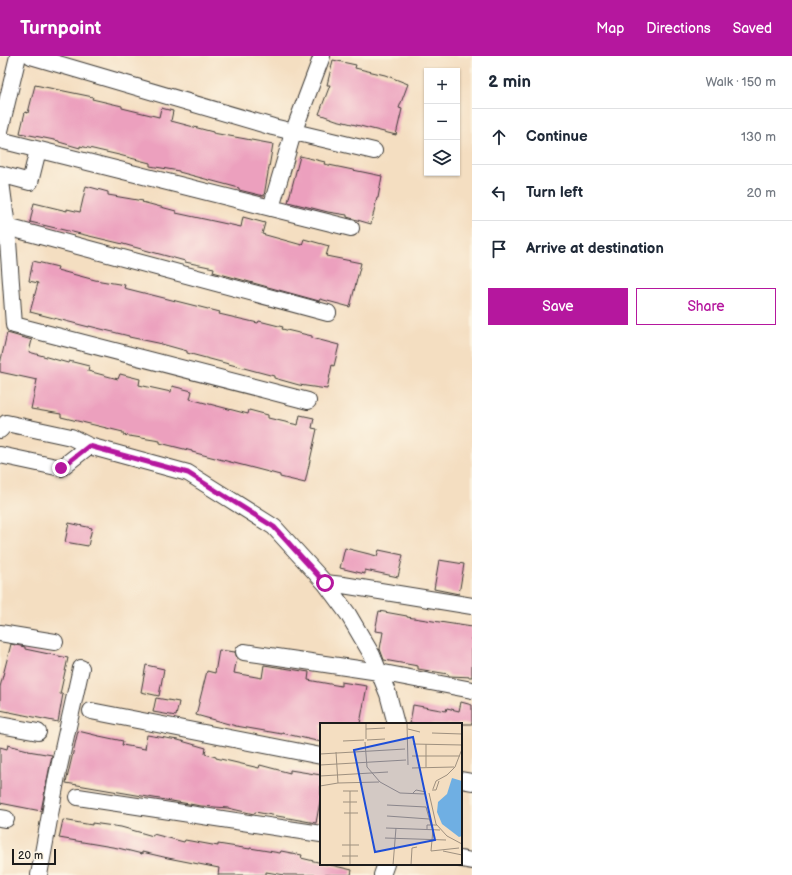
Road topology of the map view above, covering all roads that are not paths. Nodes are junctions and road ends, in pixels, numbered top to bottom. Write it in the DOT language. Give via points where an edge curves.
graph roads {
  1 [pos="18,56"];
  2 [pos="31,56"];
  3 [pos="322,56"];
  4 [pos="0,131"];
  5 [pos="292,133"];
  6 [pos="0,140"];
  7 [pos="38,150"];
  8 [pos="374,151"];
  9 [pos="0,174"];
  10 [pos="271,208"];
  11 [pos="7,227"];
  12 [pos="351,228"];
  13 [pos="328,313"];
  14 [pos="308,401"];
  15 [pos="0,430"];
  16 [pos="89,446"];
  17 [pos="0,454"];
  18 [pos="325,583"];
  19 [pos="472,606"];
  20 [pos="0,633"];
  21 [pos="55,642"];
  22 [pos="244,652"];
  23 [pos="81,668"];
  24 [pos="380,672"];
  25 [pos="472,690"];
  26 [pos="91,711"];
  27 [pos="396,723"];
  28 [pos="0,725"];
  29 [pos="38,732"];
  30 [pos="320,756"];
  31 [pos="462,780"];
  32 [pos="472,782"];
  33 [pos="78,797"];
  34 [pos="320,834"];
  35 [pos="462,859"];
  36 [pos="472,861"];
  37 [pos="386,865"];
  38 [pos="39,875"];
  39 [pos="382,875"];
  1 -- 4 [label="street"];
  2 -- 5 [label="street"];
  3 -- 5 [label="street"];
  5 -- 8 [label="street"];
  5 -- 10 [label="street"];
  6 -- 7 [label="street"];
  7 -- 9 [label="street" via="30,182"];
  7 -- 10 [label="street"];
  9 -- 11 [label="street"];
  10 -- 12 [label="street"];
  11 -- 13 [label="street"];
  11 -- 14 [label="street" via="14,325"];
  15 -- 16 [label="street" via="6,423 71,437"];
  16 -- 17 [label="street" via="61,468"];
  16 -- 18 [label="street" via="188,473 274,527"];
  18 -- 19 [label="street"];
  18 -- 24 [label="street" via="348,614"];
  20 -- 21 [label="street"];
  22 -- 24 [label="street"];
  23 -- 38 [label="street" via="57,776"];
  24 -- 25 [label="street"];
  24 -- 27 [label="street"];
  26 -- 30 [label="street"];
  28 -- 29 [label="street"];
  31 -- 32 [label="street"];
  33 -- 34 [label="street"];
  35 -- 36 [label="street"];
  37 -- 39 [label="street"];
}
